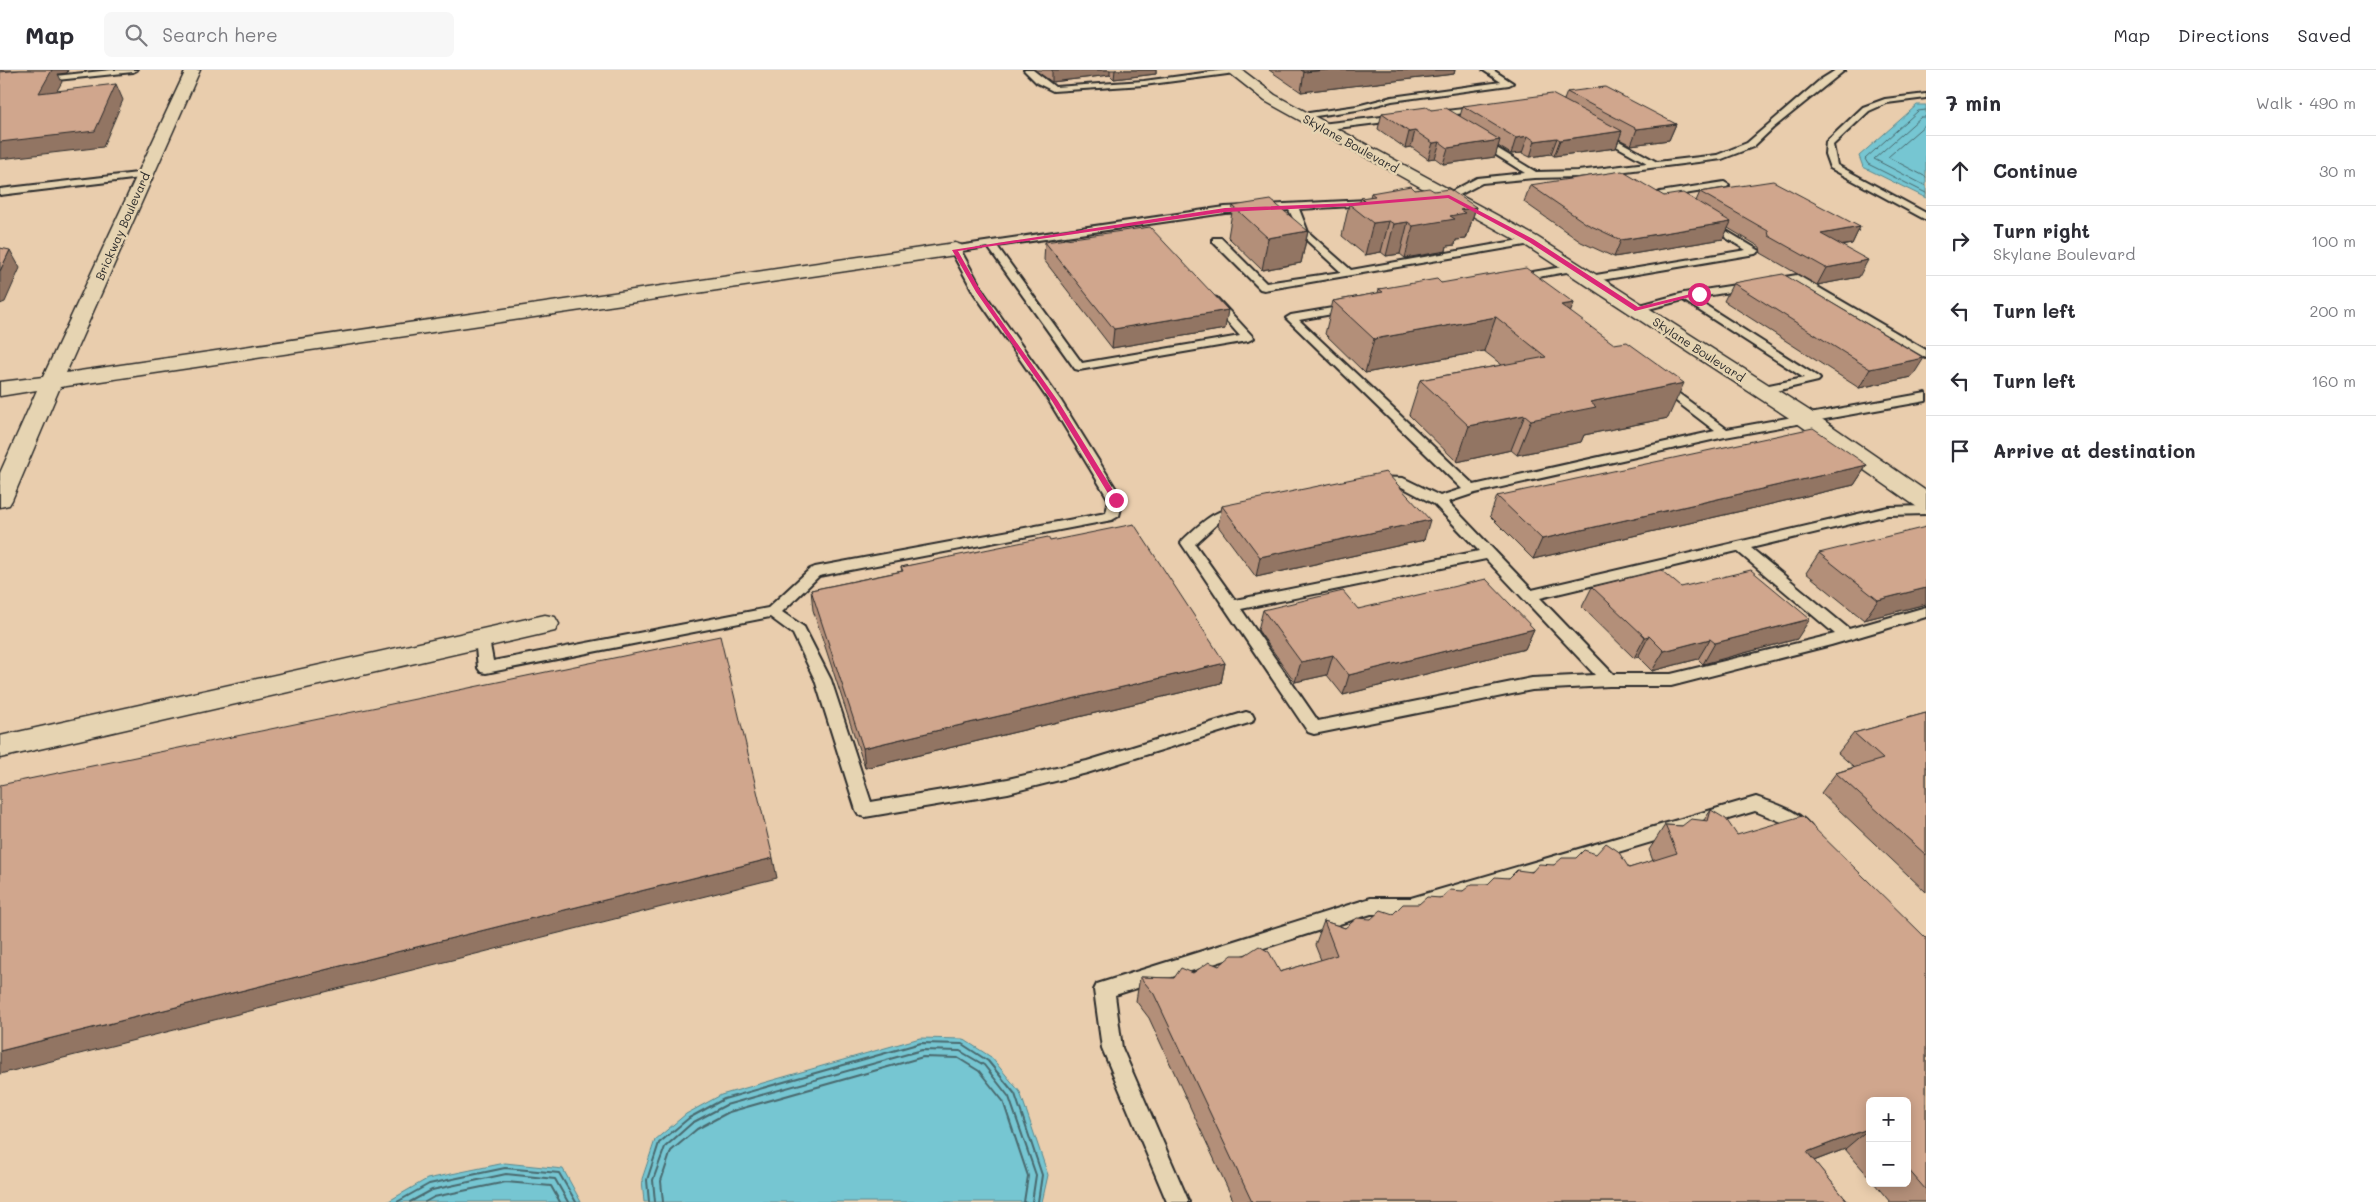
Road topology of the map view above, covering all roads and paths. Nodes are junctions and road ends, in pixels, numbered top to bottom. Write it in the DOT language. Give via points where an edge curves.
graph roads {
  1 [pos="133,70"];
  2 [pos="193,70"];
  3 [pos="1028,70"];
  4 [pos="1182,70"];
  5 [pos="1487,70"];
  6 [pos="1841,70"];
  7 [pos="1234,71"];
  8 [pos="88,75"];
  9 [pos="1191,77"];
  10 [pos="84,83"];
  11 [pos="0,84"];
  12 [pos="1926,96"];
  13 [pos="1494,107"];
  14 [pos="1302,116"];
  15 [pos="1410,117"];
  16 [pos="1454,124"];
  17 [pos="1322,127"];
  18 [pos="1591,129"];
  19 [pos="1470,135"];
  20 [pos="1656,165"];
  21 [pos="1618,170"];
  22 [pos="146,175"];
  23 [pos="1534,175"];
  24 [pos="1635,180"];
  25 [pos="1724,185"];
  26 [pos="0,192"];
  27 [pos="1449,196"];
  28 [pos="1419,198"];
  29 [pos="1381,202"];
  30 [pos="1678,205"];
  31 [pos="1293,207"];
  32 [pos="1695,215"];
  33 [pos="1926,217"];
  34 [pos="1217,240"];
  35 [pos="1531,240"];
  36 [pos="991,244"];
  37 [pos="955,250"];
  38 [pos="1574,268"];
  39 [pos="1349,274"];
  40 [pos="1521,277"];
  41 [pos="1590,279"];
  42 [pos="1502,280"];
  43 [pos="1537,289"];
  44 [pos="1208,294"];
  45 [pos="1684,296"];
  46 [pos="1358,306"];
  47 [pos="1637,309"];
  48 [pos="1926,355"];
  49 [pos="1654,379"];
  50 [pos="51,382"];
  51 [pos="0,389"];
  52 [pos="1763,390"];
  53 [pos="1926,397"];
  54 [pos="1805,418"];
  55 [pos="1725,433"];
  56 [pos="1361,484"];
  57 [pos="1471,490"];
  58 [pos="0,500"];
  59 [pos="1439,501"];
  60 [pos="1926,502"];
  61 [pos="1252,508"];
  62 [pos="1926,510"];
  63 [pos="1740,546"];
  64 [pos="1489,554"];
  65 [pos="1529,596"];
  66 [pos="1231,606"];
  67 [pos="773,612"];
  68 [pos="1926,612"];
  69 [pos="545,624"];
  70 [pos="1846,635"];
  71 [pos="483,638"];
  72 [pos="1609,680"];
  73 [pos="1246,718"];
  74 [pos="0,747"];
  75 [pos="1818,845"];
  76 [pos="1178,1202"];
  1 -- 8 [label="lane"];
  2 -- 22 [label="street, Brickway Boulevard"];
  3 -- 9 [label="lane" via="1053,89"];
  4 -- 9 [label="lane"];
  5 -- 14 [label="lane" via="1509,83 1392,99"];
  6 -- 20 [label="lane" via="1750,145 1719,157"];
  7 -- 9 [label="lane"];
  7 -- 14 [label="street, Skylane Boulevard" via="1270,98"];
  8 -- 10 [label="lane"];
  8 -- 11 [label="lane"];
  12 -- 33 [label="lane" via="1885,101 1866,109 1829,144 1829,154 1833,166"];
  13 -- 16 [label="lane" via="1432,114"];
  14 -- 17 [label="street, Skylane Boulevard"];
  15 -- 17 [label="lane"];
  17 -- 27 [label="street, Skylane Boulevard"];
  18 -- 20 [label="lane"];
  19 -- 23 [label="lane"];
  20 -- 21 [label="lane"];
  21 -- 23 [label="lane"];
  21 -- 24 [label="lane"];
  22 -- 26 [label="lane"];
  22 -- 50 [label="street, Brickway Boulevard"];
  23 -- 27 [label="lane" via="1480,180"];
  25 -- 30 [label="lane" via="1656,193"];
  27 -- 28 [label="lane"];
  27 -- 35 [label="street, Skylane Boulevard"];
  29 -- 31 [label="lane"];
  31 -- 36 [label="lane" via="1225,210 1144,226"];
  31 -- 39 [label="lane" via="1304,233"];
  32 -- 41 [label="lane" via="1755,251"];
  34 -- 39 [label="lane" via="1264,287"];
  35 -- 38 [label="street, Skylane Boulevard"];
  35 -- 39 [label="lane"];
  36 -- 37 [label="lane"];
  36 -- 44 [label="lane" via="1079,366 1248,338"];
  37 -- 50 [label="street"];
  37 -- 67 [label="lane" via="979,292 1055,401 1116,500 1112,516 815,572"];
  38 -- 40 [label="lane"];
  38 -- 41 [label="street, Skylane Boulevard"];
  40 -- 42 [label="lane"];
  40 -- 43 [label="lane"];
  41 -- 47 [label="street, Skylane Boulevard"];
  45 -- 47 [label="lane"];
  45 -- 48 [label="lane" via="1797,278"];
  45 -- 52 [label="lane" via="1814,380"];
  46 -- 57 [label="lane" via="1291,318"];
  47 -- 52 [label="street, Skylane Boulevard"];
  49 -- 55 [label="lane"];
  50 -- 51 [label="street"];
  50 -- 58 [label="street, Brickway Boulevard"];
  52 -- 54 [label="street, Skylane Boulevard"];
  53 -- 54 [label="lane"];
  54 -- 55 [label="lane"];
  54 -- 60 [label="street, Skylane Boulevard"];
  55 -- 57 [label="lane"];
  56 -- 59 [label="lane" via="1379,480 1403,482"];
  57 -- 59 [label="lane"];
  59 -- 64 [label="lane"];
  61 -- 66 [label="lane" via="1215,518 1188,544"];
  62 -- 63 [label="lane" via="1888,511"];
  63 -- 65 [label="lane"];
  63 -- 70 [label="lane"];
  64 -- 65 [label="lane"];
  64 -- 66 [label="lane"];
  65 -- 72 [label="lane"];
  66 -- 72 [label="lane" via="1314,728 1532,684"];
  67 -- 71 [label="lane" via="486,668"];
  67 -- 73 [label="lane" via="799,631 824,680 865,810 1008,786 1087,767"];
  68 -- 70 [label="lane"];
  69 -- 71 [label="street"];
  70 -- 72 [label="lane" via="1671,680"];
  71 -- 74 [label="street"];
  75 -- 76 [label="lane" via="1790,818 1756,804 1411,906 1371,906 1104,990 1112,1048"];
}
